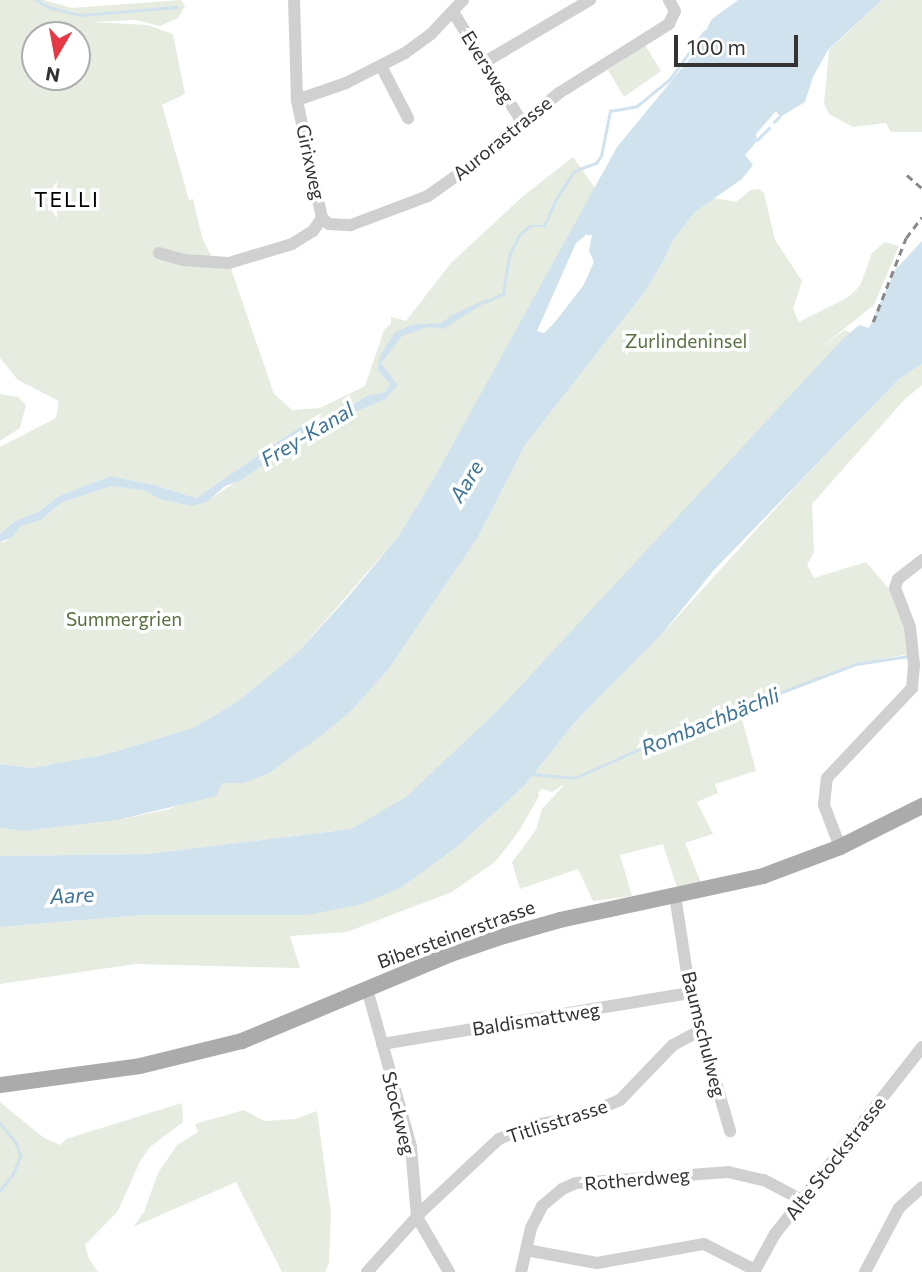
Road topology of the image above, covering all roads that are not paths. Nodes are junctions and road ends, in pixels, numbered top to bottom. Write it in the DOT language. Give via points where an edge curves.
graph roads {
  1 [pos="294,0"];
  2 [pos="463,0"];
  3 [pos="590,0"];
  4 [pos="669,0"];
  5 [pos="453,12"];
  6 [pos="485,62"];
  7 [pos="381,66"];
  8 [pos="298,100"];
  9 [pos="408,118"];
  10 [pos="522,122"];
  11 [pos="322,218"];
  12 [pos="159,253"];
  13 [pos="922,560"];
  14 [pos="922,806"];
  15 [pos="840,846"];
  16 [pos="675,895"];
  17 [pos="367,989"];
  18 [pos="690,993"];
  19 [pos="699,1031"];
  20 [pos="382,1044"];
  21 [pos="922,1047"];
  22 [pos="0,1085"];
  23 [pos="730,1131"];
  24 [pos="922,1187"];
  25 [pos="802,1200"];
  26 [pos="417,1217"];
  27 [pos="526,1250"];
  28 [pos="755,1271"];
  29 [pos="367,1272"];
  30 [pos="449,1272"];
  31 [pos="521,1272"];
  32 [pos="865,1272"];
  1 -- 8 [label="street, Girixweg"];
  2 -- 5 [label="street"];
  3 -- 6 [label="street"];
  4 -- 10 [label="street, Aurorastrasse" via="676,11 673,19"];
  5 -- 6 [label="street, Eversweg"];
  5 -- 7 [label="street" via="405,53"];
  6 -- 10 [label="street, Eversweg"];
  7 -- 8 [label="street"];
  7 -- 9 [label="street"];
  8 -- 11 [label="street, Girixweg"];
  10 -- 11 [label="street, Aurorastrasse" via="428,196 351,225 329,224"];
  11 -- 12 [label="street, Girixweg" via="313,231 292,244 229,263 183,260"];
  13 -- 15 [label="street" via="898,579 895,588 908,615 912,688 827,778 824,805"];
  14 -- 15 [label="main road, Bibersteinerstrasse"];
  15 -- 16 [label="main road, Bibersteinerstrasse" via="758,877"];
  16 -- 17 [label="main road, Bibersteinerstrasse" via="517,932"];
  16 -- 18 [label="street, Baumschulweg"];
  17 -- 20 [label="street, Stockweg"];
  17 -- 22 [label="main road, Bibersteinerstrasse" via="272,1030 180,1058"];
  18 -- 19 [label="street, Baumschulweg"];
  18 -- 20 [label="street, Baldismattweg"];
  19 -- 23 [label="street, Baumschulweg"];
  19 -- 26 [label="street, Titlisstrasse" via="673,1045 620,1100 579,1117 529,1126 499,1139"];
  20 -- 26 [label="street, Stockweg" via="411,1147"];
  21 -- 25 [label="street, Alte Stockstrasse"];
  24 -- 32 [label="street" via="899,1208"];
  25 -- 27 [label="street, Rotherdweg" via="764,1180 728,1172 576,1184 542,1206"];
  25 -- 28 [label="street, Alte Stockstrasse" via="775,1234"];
  26 -- 29 [label="street, Titlisstrasse"];
  26 -- 30 [label="street, Stockweg"];
  27 -- 28 [label="street" via="597,1263 704,1244"];
  27 -- 31 [label="street, Rotherdweg"];
}
